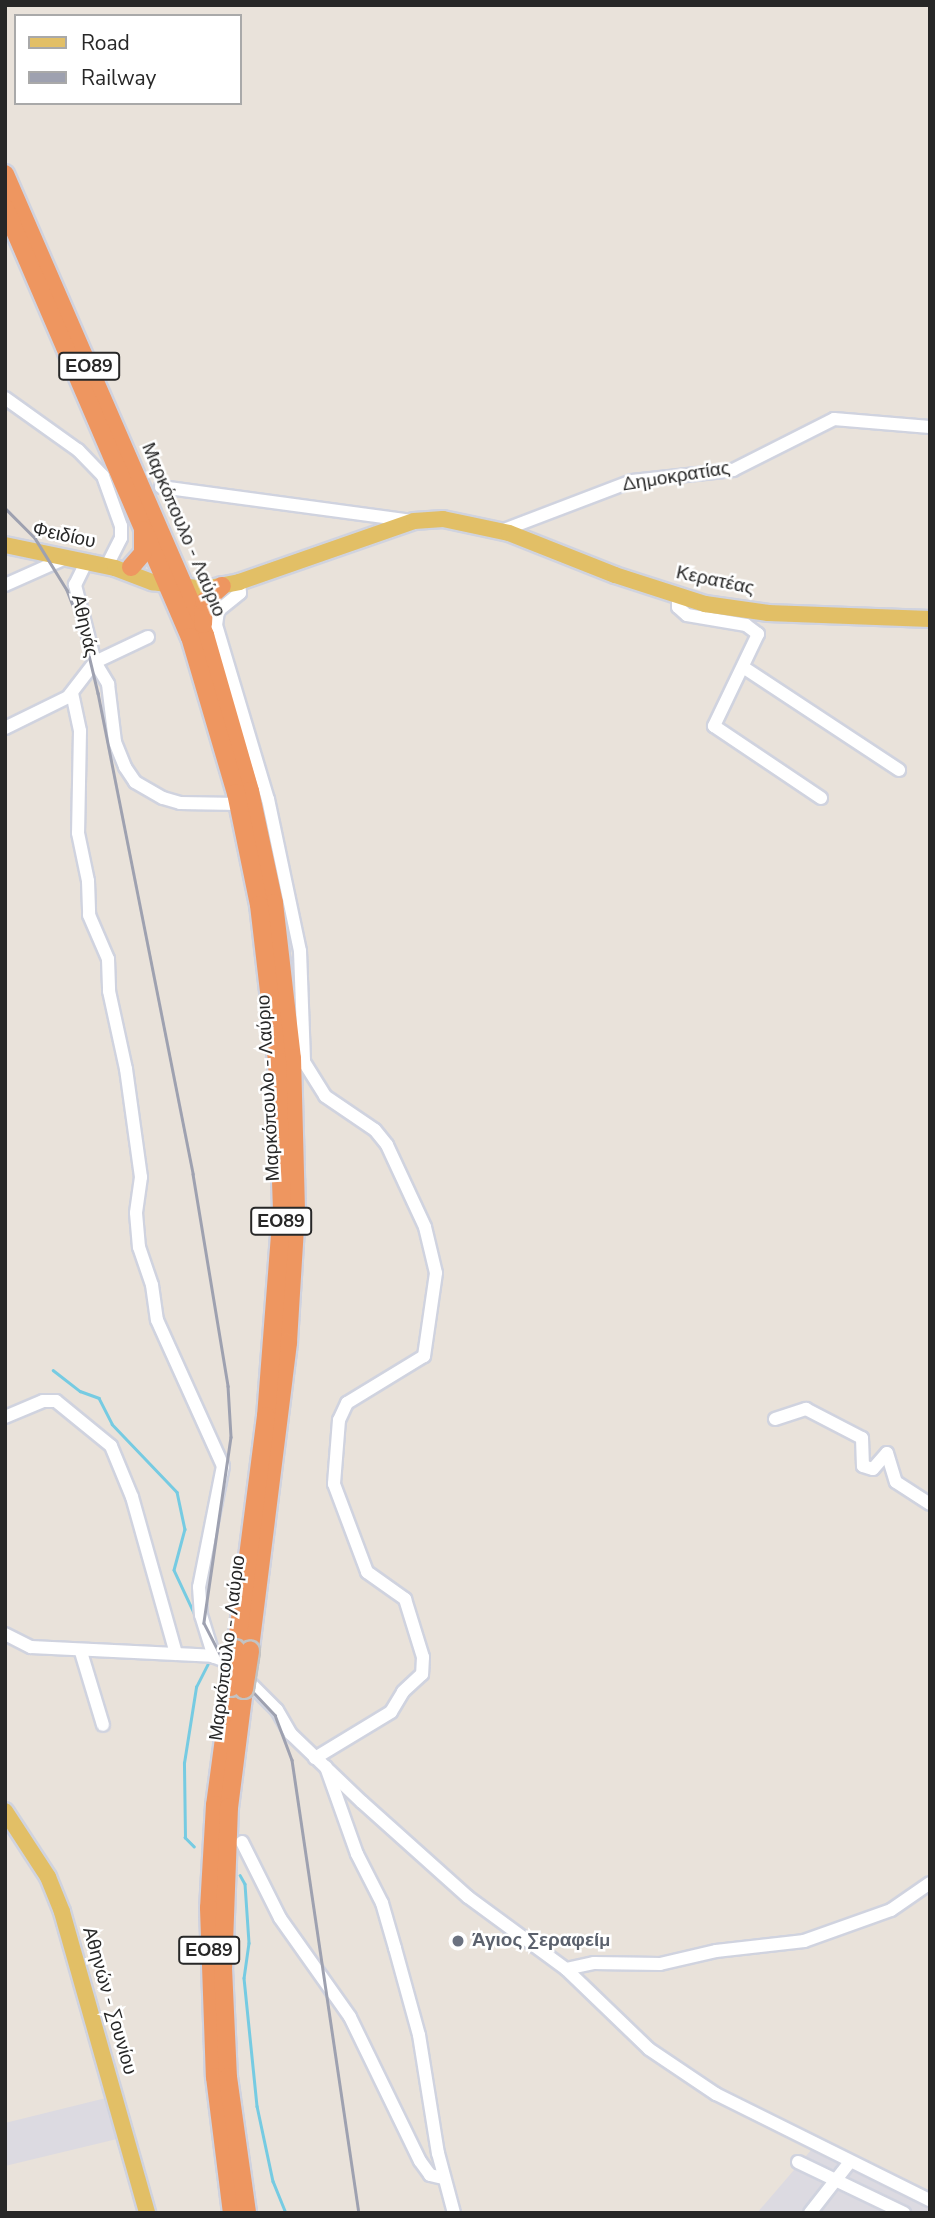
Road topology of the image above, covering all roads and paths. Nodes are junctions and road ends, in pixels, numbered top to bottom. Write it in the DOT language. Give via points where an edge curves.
graph roads {
  1 [pos="5,174"];
  2 [pos="5,208"];
  3 [pos="5,398"];
  4 [pos="930,428"];
  5 [pos="162,487"];
  6 [pos="142,520"];
  7 [pos="414,521"];
  8 [pos="501,531"];
  9 [pos="5,545"];
  10 [pos="66,558"];
  11 [pos="86,562"];
  12 [pos="118,567"];
  13 [pos="175,580"];
  14 [pos="230,584"];
  15 [pos="5,585"];
  16 [pos="678,596"];
  17 [pos="930,619"];
  18 [pos="205,635"];
  19 [pos="148,638"];
  20 [pos="95,662"];
  21 [pos="743,667"];
  22 [pos="72,693"];
  23 [pos="5,728"];
  24 [pos="899,770"];
  25 [pos="821,797"];
  26 [pos="239,804"];
  27 [pos="5,1417"];
  28 [pos="775,1419"];
  29 [pos="930,1504"];
  30 [pos="5,1634"];
  31 [pos="81,1652"];
  32 [pos="176,1654"];
  33 [pos="231,1654"];
  34 [pos="241,1685"];
  35 [pos="103,1725"];
  36 [pos="315,1758"];
  37 [pos="326,1767"];
  38 [pos="5,1811"];
  39 [pos="242,1842"];
  40 [pos="930,1883"];
  41 [pos="566,1969"];
  42 [pos="798,2162"];
  43 [pos="849,2163"];
  44 [pos="443,2178"];
  45 [pos="838,2182"];
  46 [pos="930,2200"];
  47 [pos="147,2213"];
  48 [pos="232,2213"];
  49 [pos="247,2213"];
  50 [pos="454,2213"];
  51 [pos="810,2213"];
  52 [pos="904,2213"];
  1 -- 13 [label="highway, Μαρκόπουλο - Λαύριο / ΕΟ89"];
  2 -- 6 [label="highway, Μαρκόπουλο - Λαύριο / ΕΟ89"];
  3 -- 12 [label="street" via="78,450 103,476 121,526"];
  4 -- 8 [label="street, Δημοκρατίας" via="834,419 733,470 632,481"];
  5 -- 7 [label="street"];
  6 -- 12 [label="highway" via="145,545"];
  6 -- 13 [label="highway, Μαρκόπουλο - Λαύριο / ΕΟ89"];
  7 -- 8 [label="main road, Κερατέας" via="454,520"];
  7 -- 14 [label="main road, Κερατέας"];
  8 -- 16 [label="main road, Κερατέας"];
  9 -- 10 [label="main road, Φειδίου"];
  10 -- 11 [label="main road, Φειδίου"];
  10 -- 15 [label="street"];
  11 -- 12 [label="main road, Φειδίου"];
  11 -- 20 [label="street, Αθηνάς" via="75,585"];
  12 -- 13 [label="main road"];
  13 -- 14 [label="main road"];
  13 -- 18 [label="highway, Μαρκόπουλο - Λαύριο / ΕΟ89"];
  13 -- 26 [label="highway, Μαρκόπουλο - Λαύριο / ΕΟ89"];
  14 -- 18 [label="highway" via="207,597 202,608"];
  14 -- 36 [label="street" via="240,593 218,611 216,625 268,799 300,951 304,1062 325,1096 375,1130 387,1145 425,1227 436,1273 424,1356 347,1403 339,1420 334,1484 367,1572 405,1599 423,1657 422,1674 391,1712"];
  16 -- 17 [label="main road, Κερατέας" via="768,613"];
  16 -- 21 [label="street" via="678,607 687,615 756,630 757,640"];
  18 -- 33 [label="highway, Μαρκόπουλο - Λαύριο / ΕΟ89" via="264,849 282,955 292,1058 293,1276"];
  19 -- 20 [label="street"];
  20 -- 22 [label="street, Αθηνάς"];
  20 -- 26 [label="street" via="111,695 118,751 135,782 180,803"];
  21 -- 24 [label="street"];
  21 -- 25 [label="street" via="714,726"];
  22 -- 23 [label="street, Αθηνάς"];
  22 -- 33 [label="street" via="81,747 76,783 78,833 88,881 89,915 108,959 111,1002 126,1069 141,1178 136,1213 139,1247 152,1285 157,1320 223,1466 199,1587 201,1615"];
  26 -- 33 [label="highway, Μαρκόπουλο - Λαύριο / ΕΟ89" via="273,1003 282,1209 266,1416"];
  27 -- 32 [label="street" via="43,1401 56,1401 111,1446 132,1497"];
  28 -- 29 [label="street" via="806,1409 862,1438 862,1462 867,1468 873,1469 883,1455 889,1455 896,1482"];
  30 -- 31 [label="street" via="30,1647"];
  31 -- 32 [label="street"];
  31 -- 35 [label="street"];
  32 -- 33 [label="street"];
  33 -- 34 [label="highway, Μαρκόπουλο - Λαύριο / ΕΟ89, bridge"];
  34 -- 36 [label="street"];
  34 -- 48 [label="highway, Μαρκόπουλο - Λαύριο / ΕΟ89" via="215,1805 209,1908 215,2077"];
  34 -- 49 [label="highway, Μαρκόπουλο - Λαύριο / ΕΟ89" via="229,1807 223,1968 228,2077"];
  36 -- 37 [label="street"];
  37 -- 41 [label="street" via="468,1897"];
  37 -- 44 [label="street" via="357,1854 382,1902 419,2035"];
  38 -- 47 [label="main road, Αθηνών - Σουνίου" via="48,1877 62,1912"];
  39 -- 44 [label="street" via="280,1918 349,2017 420,2161 430,2175"];
  40 -- 41 [label="street" via="891,1910 804,1941 716,1951 660,1964 594,1963"];
  41 -- 43 [label="street" via="623,2027 678,2070"];
  42 -- 45 [label="street"];
  43 -- 45 [label="street"];
  43 -- 46 [label="street"];
  44 -- 50 [label="street"];
  45 -- 51 [label="street"];
  45 -- 52 [label="street"];
}
